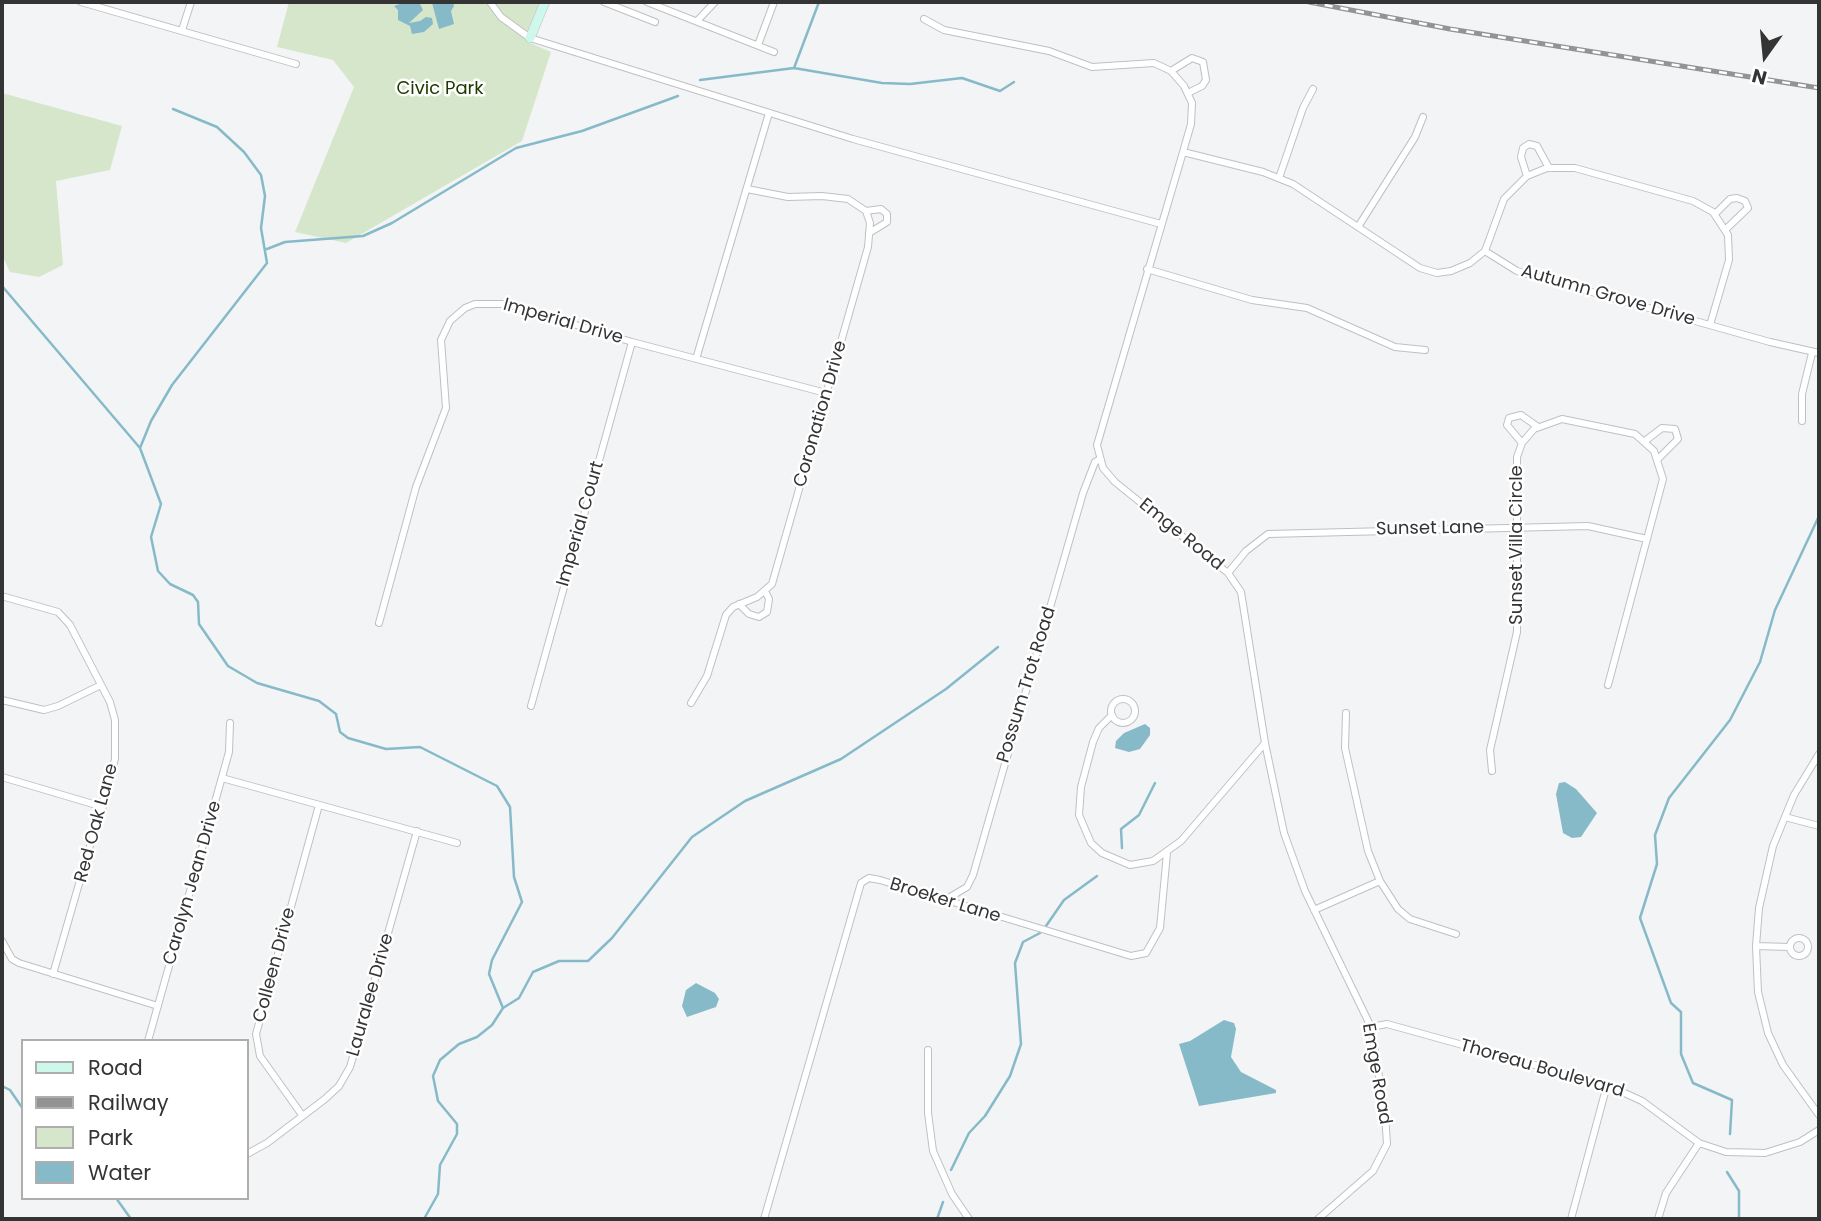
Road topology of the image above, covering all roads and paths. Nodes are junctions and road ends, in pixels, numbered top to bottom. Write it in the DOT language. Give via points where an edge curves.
graph roads {
  1 [pos="81,2"];
  2 [pos="191,2"];
  3 [pos="489,2"];
  4 [pos="545,2"];
  5 [pos="604,2"];
  6 [pos="647,2"];
  7 [pos="715,2"];
  8 [pos="774,2"];
  9 [pos="924,19"];
  10 [pos="697,21"];
  11 [pos="654,22"];
  12 [pos="182,30"];
  13 [pos="530,37"];
  14 [pos="758,45"];
  15 [pos="774,52"];
  16 [pos="296,64"];
  17 [pos="1171,71"];
  18 [pos="1313,89"];
  19 [pos="1188,93"];
  20 [pos="769,113"];
  21 [pos="1423,117"];
  22 [pos="1184,152"];
  23 [pos="1549,168"];
  24 [pos="1527,176"];
  25 [pos="1279,178"];
  26 [pos="747,189"];
  27 [pos="866,211"];
  28 [pos="1715,214"];
  29 [pos="1160,225"];
  30 [pos="1358,227"];
  31 [pos="1725,230"];
  32 [pos="869,233"];
  33 [pos="1485,251"];
  34 [pos="1147,269"];
  35 [pos="1710,325"];
  36 [pos="632,342"];
  37 [pos="1425,350"];
  38 [pos="1815,353"];
  39 [pos="696,359"];
  40 [pos="826,393"];
  41 [pos="1802,421"];
  42 [pos="1538,427"];
  43 [pos="1645,441"];
  44 [pos="1522,443"];
  45 [pos="1100,459"];
  46 [pos="1658,459"];
  47 [pos="1515,527"];
  48 [pos="1647,539"];
  49 [pos="1228,573"];
  50 [pos="765,591"];
  51 [pos="5,597"];
  52 [pos="739,604"];
  53 [pos="379,623"];
  54 [pos="100,685"];
  55 [pos="1608,685"];
  56 [pos="2,700"];
  57 [pos="691,703"];
  58 [pos="531,706"];
  59 [pos="1346,713"];
  60 [pos="1112,715"];
  61 [pos="230,723"];
  62 [pos="1265,743"];
  63 [pos="1819,754"];
  64 [pos="1492,771"];
  65 [pos="2,777"];
  66 [pos="222,778"];
  67 [pos="319,804"];
  68 [pos="103,807"];
  69 [pos="1785,817"];
  70 [pos="1819,826"];
  71 [pos="417,831"];
  72 [pos="457,843"];
  73 [pos="1167,853"];
  74 [pos="1380,881"];
  75 [pos="943,901"];
  76 [pos="1314,910"];
  77 [pos="1456,934"];
  78 [pos="2,941"];
  79 [pos="1756,946"];
  80 [pos="1790,947"];
  81 [pos="53,974"];
  82 [pos="158,1006"];
  83 [pos="1371,1027"];
  84 [pos="149,1039"];
  85 [pos="928,1050"];
  86 [pos="1607,1085"];
  87 [pos="302,1115"];
  88 [pos="1819,1115"];
  89 [pos="1819,1130"];
  90 [pos="1699,1143"];
  91 [pos="248,1153"];
  92 [pos="764,1219"];
  93 [pos="969,1219"];
  94 [pos="1318,1219"];
  95 [pos="1571,1219"];
  96 [pos="1658,1219"];
  1 -- 12 [label="street"];
  2 -- 12 [label="street"];
  3 -- 13 [label="street" via="501,18"];
  4 -- 13 [label="street"];
  5 -- 11 [label="street"];
  6 -- 10 [label="street"];
  7 -- 10 [label="street"];
  8 -- 14 [label="street"];
  9 -- 17 [label="street" via="944,30 1049,51 1093,67 1140,62"];
  10 -- 14 [label="street"];
  12 -- 16 [label="street"];
  13 -- 20 [label="street"];
  14 -- 15 [label="street"];
  17 -- 19 [label="street"];
  17 -- 19 [label="street" via="1192,58 1203,62 1206,80"];
  18 -- 25 [label="street"];
  19 -- 22 [label="street" via="1191,124"];
  20 -- 26 [label="street"];
  20 -- 29 [label="street"];
  21 -- 30 [label="street"];
  22 -- 25 [label="street"];
  22 -- 29 [label="street"];
  23 -- 24 [label="street"];
  23 -- 24 [label="street" via="1538,146 1529,144 1521,157"];
  23 -- 28 [label="street" via="1596,173 1693,201"];
  24 -- 33 [label="street" via="1504,199"];
  25 -- 30 [label="street"];
  26 -- 27 [label="street, Coronation Drive" via="788,197 848,199"];
  26 -- 39 [label="street"];
  27 -- 32 [label="street, Coronation Drive"];
  27 -- 32 [label="street, Coronation Drive" via="881,209 887,214 887,222"];
  28 -- 31 [label="street"];
  28 -- 31 [label="street" via="1730,200 1745,201 1748,208"];
  29 -- 34 [label="street"];
  30 -- 33 [label="street" via="1420,268 1437,273 1461,269"];
  31 -- 35 [label="street" via="1729,260"];
  32 -- 40 [label="street, Coronation Drive"];
  33 -- 35 [label="street, Autumn Grove Drive" via="1517,271"];
  34 -- 37 [label="street" via="1252,300 1307,308 1395,347"];
  34 -- 45 [label="street" via="1097,445"];
  35 -- 38 [label="street, Autumn Grove Drive"];
  36 -- 39 [label="street, Imperial Drive"];
  36 -- 53 [label="street, Imperial Drive" via="507,304 475,304 450,321 440,350 446,408 416,487"];
  36 -- 58 [label="street, Imperial Court"];
  38 -- 41 [label="street" via="1802,394"];
  39 -- 40 [label="street, Imperial Drive"];
  40 -- 50 [label="street, Coronation Drive" via="779,564"];
  42 -- 43 [label="street, Sunset Villa Circle" via="1572,419 1635,434"];
  42 -- 44 [label="street, Sunset Villa Circle"];
  42 -- 44 [label="street, Sunset Villa Circle" via="1521,415 1509,418 1507,425"];
  43 -- 46 [label="street"];
  43 -- 46 [label="street" via="1662,428 1675,429 1678,439"];
  44 -- 47 [label="street, Sunset Villa Circle" via="1514,478"];
  45 -- 49 [label="street, Emge Road" via="1115,482"];
  45 -- 75 [label="street, Possum Trot Road" via="1083,493 973,875 967,887"];
  46 -- 48 [label="street" via="1663,479"];
  47 -- 48 [label="street, Sunset Lane" via="1588,526"];
  47 -- 49 [label="street, Sunset Lane" via="1269,534 1246,551"];
  47 -- 64 [label="street, Sunset Villa Circle" via="1517,632 1490,750"];
  48 -- 55 [label="street"];
  49 -- 62 [label="street, Emge Road" via="1241,592"];
  50 -- 52 [label="street"];
  50 -- 52 [label="street, Coronation Drive" via="767,612 759,617"];
  51 -- 54 [label="street, Red Oak Lane" via="58,612 70,625"];
  52 -- 57 [label="street" via="721,623 707,676"];
  54 -- 56 [label="street" via="44,710"];
  54 -- 68 [label="street, Red Oak Lane" via="110,702 117,737"];
  59 -- 74 [label="street" via="1345,748 1368,851"];
  60 -- 73 [label="street" via="1099,728 1088,758 1078,803 1080,823 1091,843 1118,862 1142,864"];
  61 -- 66 [label="street, Carolyn Jean Drive"];
  62 -- 73 [label="street" via="1194,828"];
  62 -- 76 [label="street, Emge Road" via="1284,833"];
  63 -- 69 [label="street"];
  65 -- 68 [label="street"];
  66 -- 67 [label="street"];
  66 -- 82 [label="street, Carolyn Jean Drive"];
  67 -- 71 [label="street"];
  67 -- 87 [label="street, Colleen Drive" via="256,1034 260,1056"];
  68 -- 81 [label="street, Red Oak Lane"];
  69 -- 70 [label="street"];
  69 -- 79 [label="street" via="1765,877"];
  71 -- 72 [label="street"];
  71 -- 87 [label="street, Lauralee Drive" via="350,1068 339,1086"];
  73 -- 75 [label="street, Broeker Lane" via="1160,928 1146,953 1131,956"];
  74 -- 76 [label="street"];
  74 -- 77 [label="street" via="1410,919"];
  75 -- 92 [label="street, Broeker Lane" via="880,880 869,878 861,883"];
  76 -- 83 [label="street, Emge Road"];
  78 -- 81 [label="street" via="12,959"];
  79 -- 80 [label="street"];
  79 -- 88 [label="street" via="1758,992 1768,1033 1783,1065"];
  81 -- 82 [label="street"];
  82 -- 84 [label="street, Carolyn Jean Drive"];
  83 -- 86 [label="street, Thoreau Boulevard" via="1387,1024"];
  83 -- 94 [label="street, Emge Road" via="1387,1143 1373,1171"];
  85 -- 93 [label="street" via="933,1150 952,1194"];
  86 -- 90 [label="street, Thoreau Boulevard" via="1642,1101"];
  86 -- 95 [label="street"];
  87 -- 91 [label="street, Lauralee Drive"];
  89 -- 90 [label="street, Thoreau Boulevard" via="1800,1142 1765,1153 1736,1154"];
  90 -- 96 [label="street" via="1666,1193"];
}
